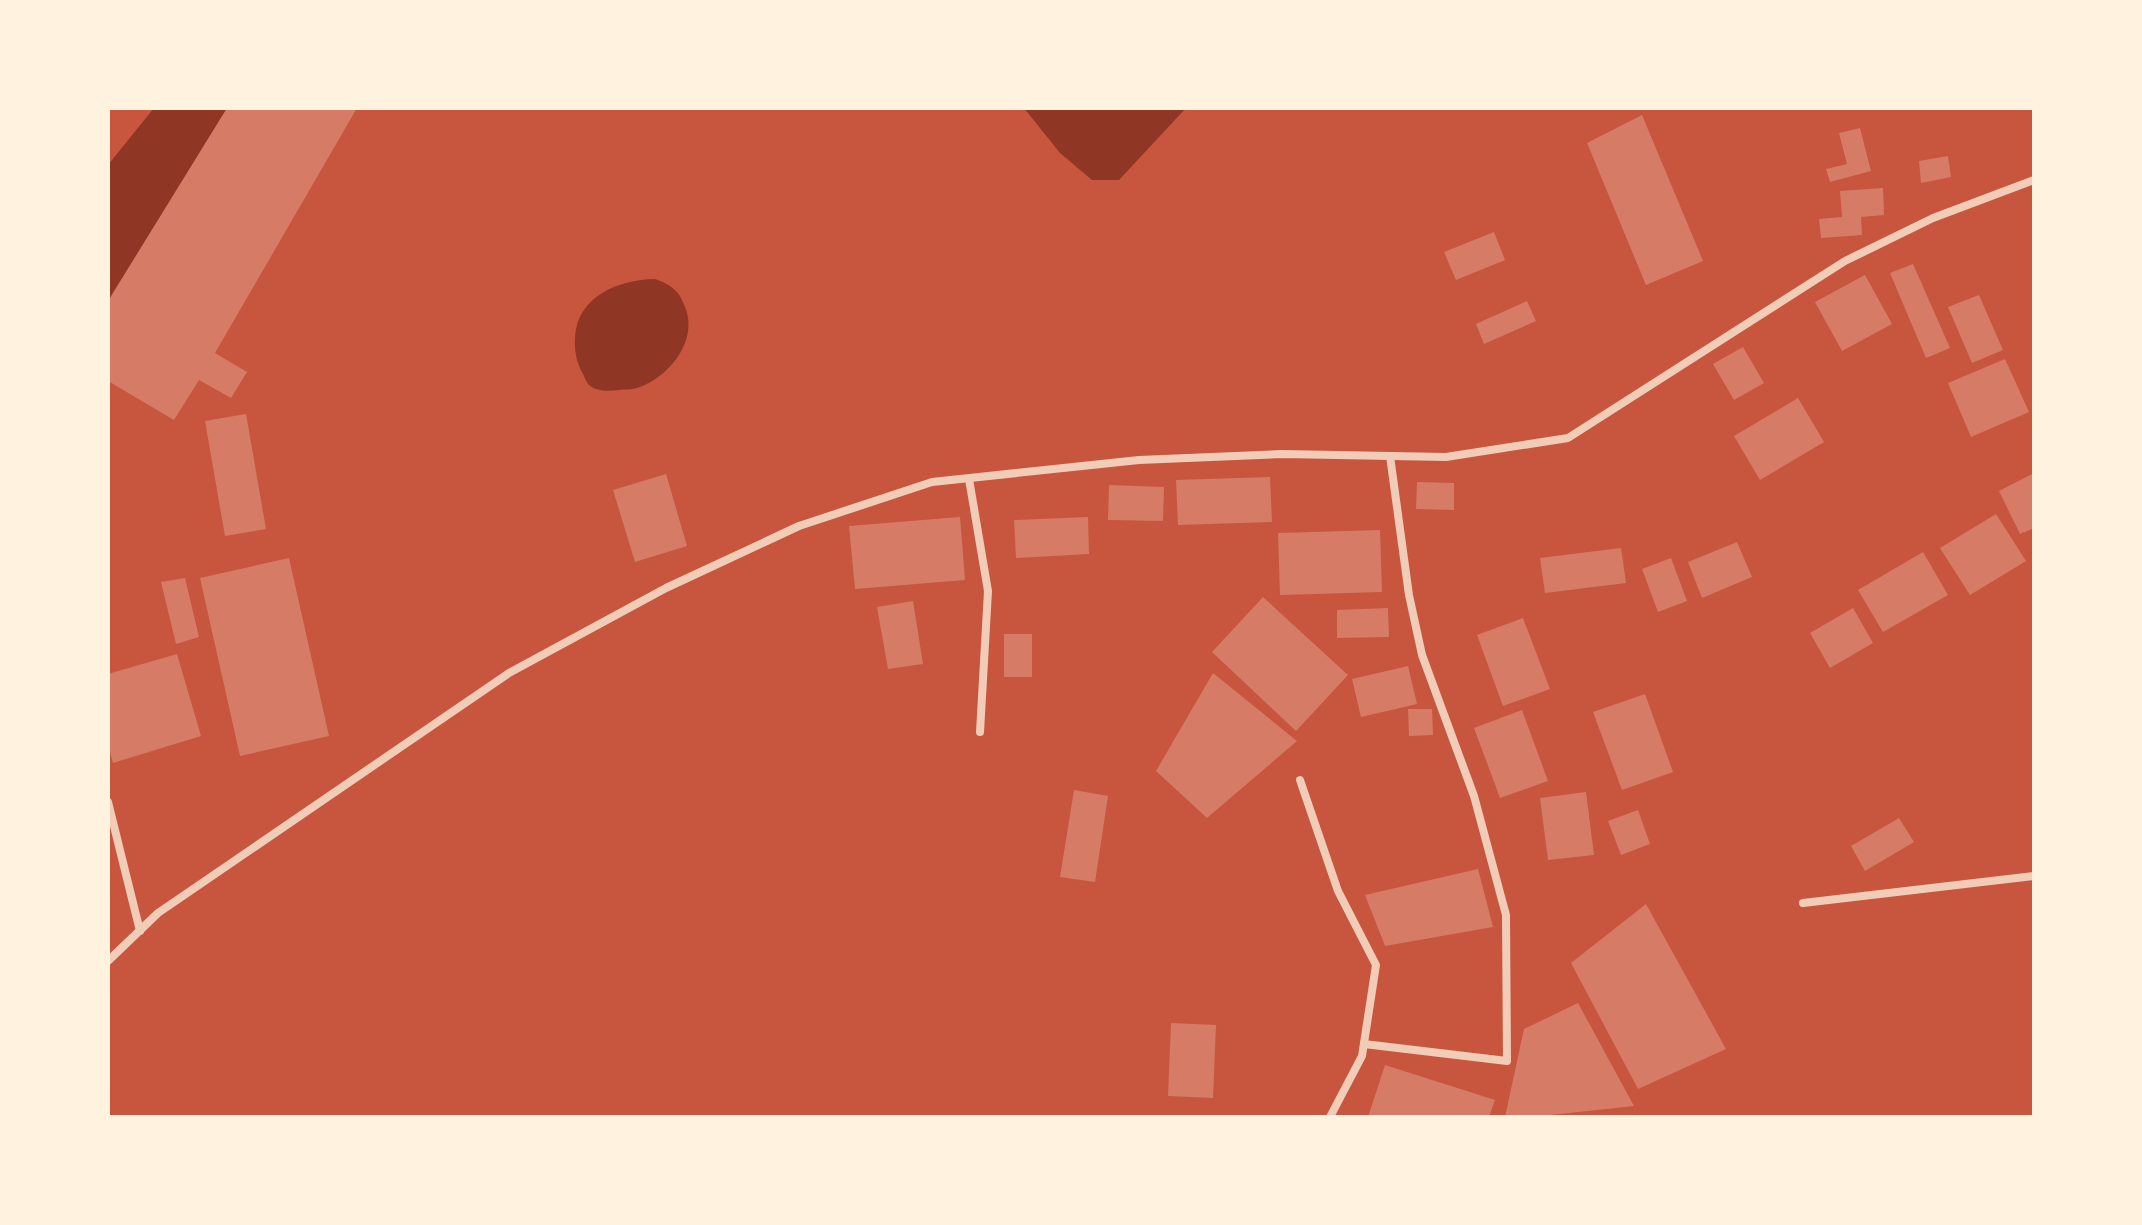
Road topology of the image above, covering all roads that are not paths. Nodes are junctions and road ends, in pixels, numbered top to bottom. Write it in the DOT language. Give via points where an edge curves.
graph roads {
  1 [pos="2034,180"];
  2 [pos="1390,456"];
  3 [pos="969,479"];
  4 [pos="980,732"];
  5 [pos="1300,780"];
  6 [pos="108,802"];
  7 [pos="2034,876"];
  8 [pos="1803,903"];
  9 [pos="140,931"];
  10 [pos="108,961"];
  11 [pos="1364,1044"];
  12 [pos="1330,1117"];
  1 -- 2 [label="street" via="1933,218 1845,261 1568,438 1446,457"];
  2 -- 3 [label="street" via="1139,460"];
  2 -- 11 [label="street" via="1422,655 1474,796 1506,915 1507,1061"];
  3 -- 4 [label="street" via="988,591"];
  3 -- 9 [label="street" via="932,482 799,526 666,588 522,666 158,913"];
  5 -- 11 [label="street" via="1338,891 1376,965"];
  6 -- 9 [label="street"];
  7 -- 8 [label="street"];
  9 -- 10 [label="street"];
  11 -- 12 [label="street"];
}
